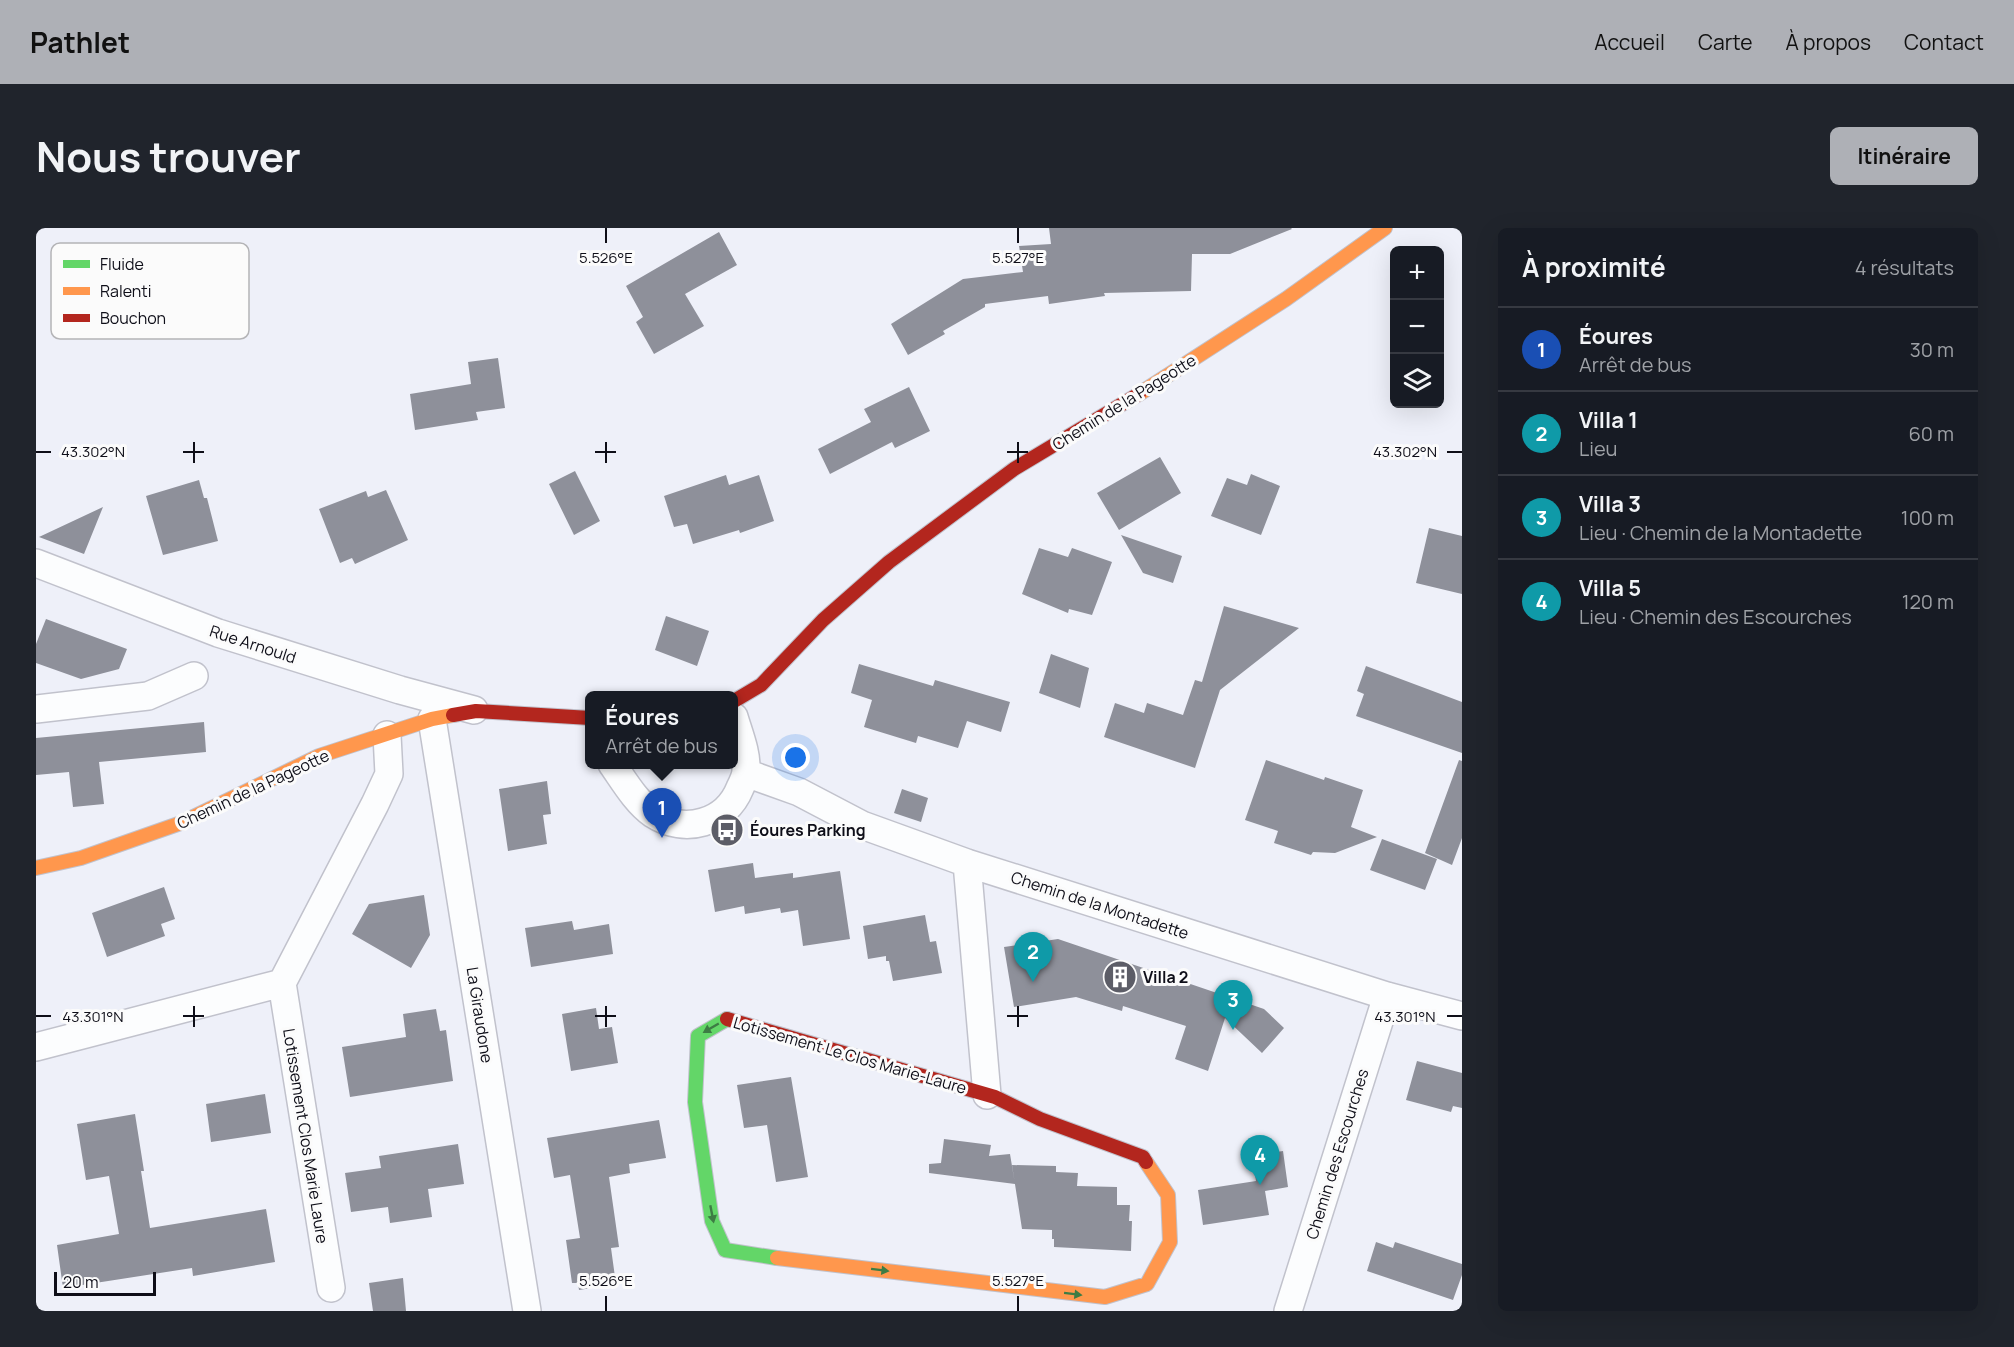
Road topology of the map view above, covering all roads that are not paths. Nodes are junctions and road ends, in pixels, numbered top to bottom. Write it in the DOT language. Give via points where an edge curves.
graph roads {
  1 [pos="1385,228"];
  2 [pos="36,563"];
  3 [pos="194,676"];
  4 [pos="738,699"];
  5 [pos="36,709"];
  6 [pos="476,711"];
  7 [pos="432,719"];
  8 [pos="585,723"];
  9 [pos="738,732"];
  10 [pos="387,735"];
  11 [pos="615,769"];
  12 [pos="746,773"];
  13 [pos="967,863"];
  14 [pos="36,868"];
  15 [pos="282,983"];
  16 [pos="1387,996"];
  17 [pos="1462,1016"];
  18 [pos="36,1047"];
  19 [pos="987,1095"];
  20 [pos="331,1288"];
  21 [pos="527,1311"];
  22 [pos="1288,1311"];
  1 -- 4 [label="street, Chemin de la Pageotte" via="1276,306 1014,469 889,562 824,620 761,685"];
  2 -- 6 [label="street, Rue Arnould" via="218,633"];
  3 -- 5 [label="street" via="148,696"];
  6 -- 7 [label="street, Chemin de la Pageotte"];
  6 -- 8 [label="street, Chemin de la Pageotte"];
  7 -- 10 [label="street, Chemin de la Pageotte"];
  7 -- 21 [label="street, La Giraudone"];
  9 -- 12 [label="street"];
  10 -- 14 [label="street, Chemin de la Pageotte" via="319,756 181,824 81,858"];
  10 -- 15 [label="street" via="389,774"];
  11 -- 12 [label="street" via="653,814 687,824 720,816 737,795"];
  12 -- 13 [label="street, Chemin de la Montadette" via="799,792 862,825"];
  13 -- 16 [label="street, Chemin de la Montadette"];
  13 -- 19 [label="street, Lotissement Le Clos Marie-Laure"];
  15 -- 18 [label="street"];
  15 -- 20 [label="street, Lotissement Clos Marie Laure"];
  16 -- 17 [label="street, Chemin de la Montadette"];
  16 -- 22 [label="street, Chemin des Escourches"];
  19 -- 19 [label="street, Lotissement Le Clos Marie-Laure, one-way" via="728,1019 698,1036 695,1102 712,1221 725,1250 1105,1298 1147,1284 1170,1242 1168,1195 1143,1157"];
}
